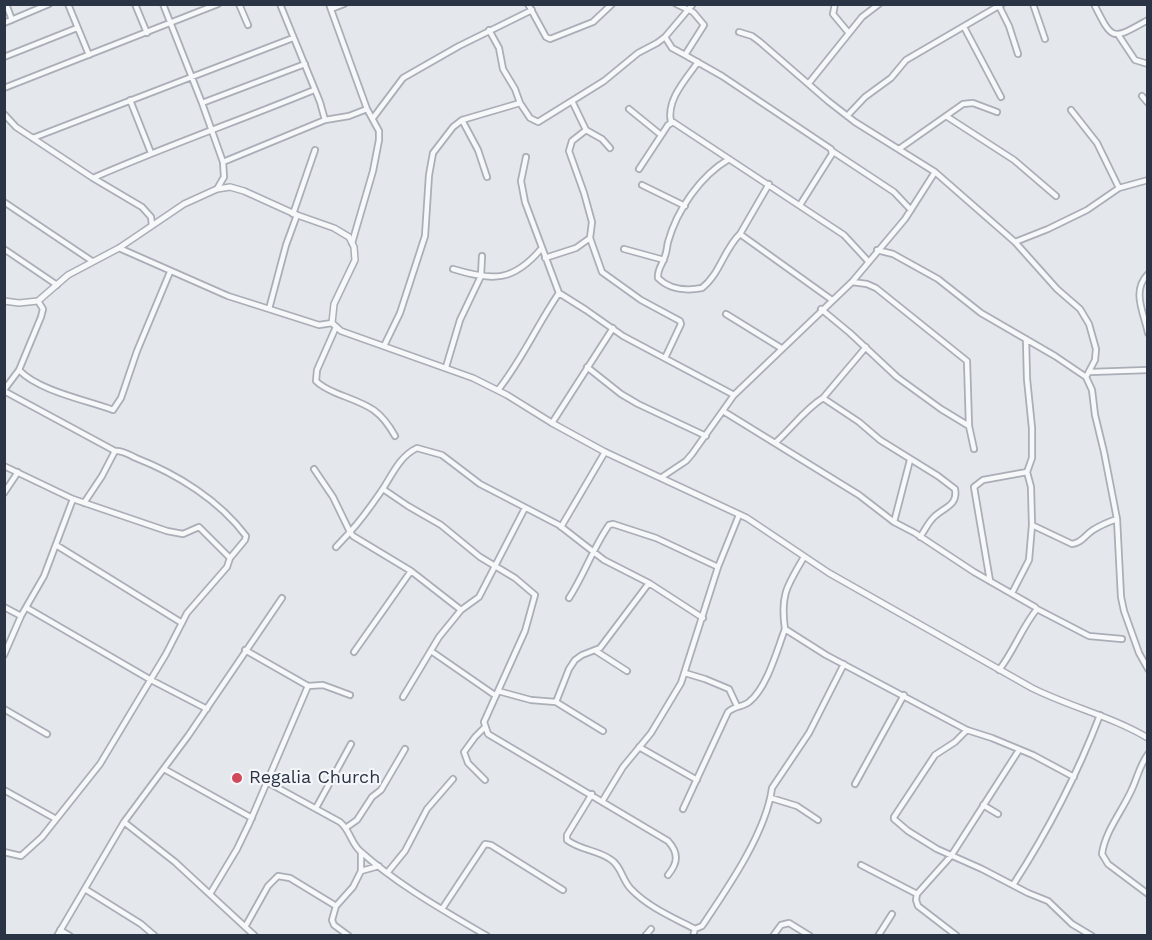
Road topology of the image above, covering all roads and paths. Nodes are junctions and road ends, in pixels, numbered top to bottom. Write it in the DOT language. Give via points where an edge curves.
graph roads {
  1 [pos="6,4"];
  2 [pos="49,4"];
  3 [pos="68,4"];
  4 [pos="135,4"];
  5 [pos="163,4"];
  6 [pos="218,4"];
  7 [pos="239,4"];
  8 [pos="280,4"];
  9 [pos="344,4"];
  10 [pos="528,4"];
  11 [pos="612,4"];
  12 [pos="676,4"];
  13 [pos="693,4"];
  14 [pos="835,4"];
  15 [pos="879,4"];
  16 [pos="1033,4"];
  17 [pos="1094,4"];
  18 [pos="1001,5"];
  19 [pos="330,7"];
  20 [pos="532,10"];
  21 [pos="689,10"];
  22 [pos="12,20"];
  23 [pos="1148,20"];
  24 [pos="4,23"];
  25 [pos="171,25"];
  26 [pos="248,25"];
  27 [pos="964,27"];
  28 [pos="78,28"];
  29 [pos="489,30"];
  30 [pos="739,32"];
  31 [pos="848,32"];
  32 [pos="147,33"];
  33 [pos="1119,36"];
  34 [pos="665,37"];
  35 [pos="293,38"];
  36 [pos="1045,39"];
  37 [pos="1018,54"];
  38 [pos="89,55"];
  39 [pos="685,55"];
  40 [pos="4,57"];
  41 [pos="698,62"];
  42 [pos="305,64"];
  43 [pos="1148,64"];
  44 [pos="192,76"];
  45 [pos="809,83"];
  46 [pos="4,88"];
  47 [pos="314,90"];
  48 [pos="1001,96"];
  49 [pos="1142,96"];
  50 [pos="130,100"];
  51 [pos="572,101"];
  52 [pos="202,102"];
  53 [pos="520,102"];
  54 [pos="1148,103"];
  55 [pos="367,109"];
  56 [pos="629,109"];
  57 [pos="1071,110"];
  58 [pos="997,112"];
  59 [pos="4,114"];
  60 [pos="847,116"];
  61 [pos="946,116"];
  62 [pos="373,118"];
  63 [pos="325,120"];
  64 [pos="462,120"];
  65 [pos="671,122"];
  66 [pos="586,130"];
  67 [pos="212,132"];
  68 [pos="661,135"];
  69 [pos="33,138"];
  70 [pos="610,148"];
  71 [pos="899,149"];
  72 [pos="315,150"];
  73 [pos="832,152"];
  74 [pos="151,153"];
  75 [pos="526,157"];
  76 [pos="729,159"];
  77 [pos="223,162"];
  78 [pos="639,169"];
  79 [pos="935,172"];
  80 [pos="487,177"];
  81 [pos="93,178"];
  82 [pos="1148,180"];
  83 [pos="769,184"];
  84 [pos="642,185"];
  85 [pos="1119,188"];
  86 [pos="217,189"];
  87 [pos="1056,196"];
  88 [pos="4,202"];
  89 [pos="800,205"];
  90 [pos="686,206"];
  91 [pos="911,210"];
  92 [pos="295,214"];
  93 [pos="152,225"];
  94 [pos="740,234"];
  95 [pos="590,238"];
  96 [pos="1015,242"];
  97 [pos="352,243"];
  98 [pos="119,248"];
  99 [pos="4,249"];
  100 [pos="542,249"];
  101 [pos="624,249"];
  102 [pos="877,250"];
  103 [pos="482,256"];
  104 [pos="544,258"];
  105 [pos="664,260"];
  106 [pos="92,261"];
  107 [pos="868,261"];
  108 [pos="453,269"];
  109 [pos="170,272"];
  110 [pos="1148,274"];
  111 [pos="481,276"];
  112 [pos="852,282"];
  113 [pos="57,285"];
  114 [pos="559,293"];
  115 [pos="832,300"];
  116 [pos="4,301"];
  117 [pos="38,301"];
  118 [pos="269,309"];
  119 [pos="821,309"];
  120 [pos="726,314"];
  121 [pos="334,325"];
  122 [pos="613,328"];
  123 [pos="1148,333"];
  124 [pos="1026,339"];
  125 [pos="384,346"];
  126 [pos="866,347"];
  127 [pos="781,348"];
  128 [pos="665,358"];
  129 [pos="446,367"];
  130 [pos="587,367"];
  131 [pos="20,370"];
  132 [pos="1148,370"];
  133 [pos="1088,374"];
  134 [pos="498,390"];
  135 [pos="4,391"];
  136 [pos="734,395"];
  137 [pos="823,398"];
  138 [pos="723,411"];
  139 [pos="552,423"];
  140 [pos="969,426"];
  141 [pos="395,436"];
  142 [pos="706,436"];
  143 [pos="775,443"];
  144 [pos="974,449"];
  145 [pos="115,451"];
  146 [pos="605,452"];
  147 [pos="910,460"];
  148 [pos="4,466"];
  149 [pos="314,469"];
  150 [pos="18,472"];
  151 [pos="1027,472"];
  152 [pos="663,477"];
  153 [pos="382,489"];
  154 [pos="4,493"];
  155 [pos="73,499"];
  156 [pos="84,503"];
  157 [pos="525,508"];
  158 [pos="739,515"];
  159 [pos="1117,519"];
  160 [pos="894,522"];
  161 [pos="1032,525"];
  162 [pos="561,527"];
  163 [pos="350,532"];
  164 [pos="920,537"];
  165 [pos="56,545"];
  166 [pos="336,547"];
  167 [pos="592,552"];
  168 [pos="804,557"];
  169 [pos="230,558"];
  170 [pos="496,567"];
  171 [pos="718,567"];
  172 [pos="411,571"];
  173 [pos="990,581"];
  174 [pos="649,583"];
  175 [pos="1012,593"];
  176 [pos="282,598"];
  177 [pos="569,598"];
  178 [pos="4,607"];
  179 [pos="27,608"];
  180 [pos="1037,609"];
  181 [pos="461,610"];
  182 [pos="21,616"];
  183 [pos="703,618"];
  184 [pos="182,623"];
  185 [pos="785,629"];
  186 [pos="1122,639"];
  187 [pos="245,650"];
  188 [pos="430,651"];
  189 [pos="596,651"];
  190 [pos="354,652"];
  191 [pos="4,654"];
  192 [pos="844,664"];
  193 [pos="1148,669"];
  194 [pos="999,670"];
  195 [pos="627,671"];
  196 [pos="686,673"];
  197 [pos="151,680"];
  198 [pos="308,686"];
  199 [pos="497,694"];
  200 [pos="350,695"];
  201 [pos="904,695"];
  202 [pos="403,697"];
  203 [pos="556,702"];
  204 [pos="737,706"];
  205 [pos="4,709"];
  206 [pos="207,709"];
  207 [pos="1100,715"];
  208 [pos="484,728"];
  209 [pos="967,730"];
  210 [pos="603,731"];
  211 [pos="47,734"];
  212 [pos="1148,738"];
  213 [pos="351,744"];
  214 [pos="639,747"];
  215 [pos="405,749"];
  216 [pos="1019,750"];
  217 [pos="1148,754"];
  218 [pos="164,769"];
  219 [pos="1074,777"];
  220 [pos="453,779"];
  221 [pos="484,780"];
  222 [pos="697,780"];
  223 [pos="267,782"];
  224 [pos="855,784"];
  225 [pos="4,790"];
  226 [pos="592,794"];
  227 [pos="771,798"];
  228 [pos="603,800"];
  229 [pos="983,805"];
  230 [pos="316,808"];
  231 [pos="682,809"];
  232 [pos="998,814"];
  233 [pos="252,818"];
  234 [pos="56,819"];
  235 [pos="818,820"];
  236 [pos="124,822"];
  237 [pos="347,827"];
  238 [pos="4,852"];
  239 [pos="361,852"];
  240 [pos="951,856"];
  241 [pos="861,865"];
  242 [pos="379,866"];
  243 [pos="361,872"];
  244 [pos="387,873"];
  245 [pos="668,875"];
  246 [pos="1013,885"];
  247 [pos="85,889"];
  248 [pos="563,890"];
  249 [pos="210,894"];
  250 [pos="916,894"];
  251 [pos="1148,894"];
  252 [pos="336,906"];
  253 [pos="442,909"];
  254 [pos="892,914"];
  255 [pos="245,927"];
  256 [pos="651,929"];
  257 [pos="695,929"];
  258 [pos="59,933"];
  259 [pos="69,936"];
  260 [pos="155,936"];
  261 [pos="255,936"];
  262 [pos="349,936"];
  263 [pos="487,936"];
  264 [pos="645,936"];
  265 [pos="693,936"];
  266 [pos="773,936"];
  267 [pos="810,936"];
  268 [pos="878,936"];
  269 [pos="957,936"];
  270 [pos="1092,936"];
  1 -- 22 [label="street"];
  2 -- 22 [label="street"];
  3 -- 28 [label="street"];
  4 -- 32 [label="street"];
  5 -- 25 [label="street"];
  6 -- 25 [label="street"];
  7 -- 26 [label="street"];
  8 -- 35 [label="street"];
  9 -- 19 [label="street"];
  10 -- 20 [label="street"];
  11 -- 20 [label="street" via="593,22 550,39"];
  12 -- 21 [label="street"];
  13 -- 21 [label="street"];
  14 -- 31 [label="street" via="832,14"];
  15 -- 31 [label="street"];
  16 -- 36 [label="street"];
  17 -- 33 [label="street" via="1108,30"];
  18 -- 27 [label="street"];
  18 -- 37 [label="street"];
  19 -- 55 [label="street"];
  20 -- 29 [label="street"];
  21 -- 34 [label="street"];
  21 -- 39 [label="street" via="704,24"];
  22 -- 24 [label="street"];
  23 -- 33 [label="street"];
  25 -- 32 [label="street"];
  25 -- 44 [label="street"];
  27 -- 48 [label="street"];
  27 -- 60 [label="street" via="906,60"];
  28 -- 38 [label="street"];
  28 -- 40 [label="street"];
  29 -- 53 [label="street"];
  29 -- 62 [label="street" via="403,78"];
  30 -- 45 [label="street" via="760,42"];
  31 -- 45 [label="street"];
  32 -- 38 [label="street"];
  33 -- 43 [label="street" via="1135,60"];
  34 -- 39 [label="street" via="672,48"];
  34 -- 51 [label="street"];
  35 -- 42 [label="street"];
  35 -- 44 [label="street"];
  38 -- 46 [label="street"];
  39 -- 41 [label="street"];
  41 -- 65 [label="street" via="672,102"];
  41 -- 73 [label="street"];
  42 -- 47 [label="street"];
  42 -- 52 [label="street"];
  44 -- 50 [label="street"];
  44 -- 52 [label="street"];
  45 -- 60 [label="street"];
  47 -- 63 [label="street"];
  47 -- 67 [label="street"];
  49 -- 54 [label="street"];
  50 -- 69 [label="street"];
  50 -- 74 [label="street"];
  51 -- 53 [label="street" via="538,122 530,118"];
  51 -- 66 [label="street"];
  52 -- 67 [label="street"];
  53 -- 64 [label="street"];
  55 -- 62 [label="street"];
  55 -- 63 [label="street"];
  56 -- 68 [label="street"];
  57 -- 85 [label="street" via="1098,143"];
  58 -- 61 [label="street" via="969,103"];
  59 -- 69 [label="street"];
  60 -- 71 [label="street"];
  61 -- 71 [label="street"];
  61 -- 87 [label="street" via="1014,160"];
  62 -- 97 [label="street" via="380,140"];
  63 -- 77 [label="street"];
  64 -- 80 [label="street"];
  64 -- 125 [label="street" via="433,153 423,245 400,313"];
  65 -- 68 [label="street"];
  65 -- 76 [label="street"];
  66 -- 70 [label="street"];
  66 -- 95 [label="street" via="572,141 569,151 592,222"];
  67 -- 74 [label="street"];
  67 -- 77 [label="street"];
  68 -- 78 [label="street"];
  69 -- 81 [label="street"];
  71 -- 79 [label="street"];
  72 -- 92 [label="street"];
  73 -- 89 [label="street"];
  73 -- 91 [label="street" via="894,192"];
  74 -- 81 [label="street"];
  75 -- 100 [label="street" via="520,181"];
  76 -- 83 [label="street"];
  76 -- 90 [label="street" via="702,180"];
  77 -- 86 [label="street" via="224,177"];
  79 -- 91 [label="street"];
  79 -- 96 [label="street"];
  81 -- 93 [label="street" via="146,210"];
  82 -- 85 [label="street"];
  83 -- 89 [label="street"];
  83 -- 94 [label="street"];
  84 -- 90 [label="street"];
  85 -- 96 [label="street" via="1087,210"];
  86 -- 92 [label="street" via="236,188"];
  86 -- 93 [label="street"];
  88 -- 106 [label="street"];
  89 -- 107 [label="street" via="844,235"];
  90 -- 105 [label="street" via="668,241"];
  91 -- 102 [label="street"];
  92 -- 97 [label="street" via="339,230"];
  92 -- 118 [label="street"];
  93 -- 98 [label="street"];
  94 -- 105 [label="street" via="702,288 684,290 661,281 658,272"];
  94 -- 115 [label="street"];
  95 -- 104 [label="street" via="576,248"];
  95 -- 128 [label="street" via="602,272 680,321 680,330"];
  96 -- 133 [label="street" via="1085,316 1096,349"];
  97 -- 121 [label="street" via="355,261 334,304"];
  98 -- 106 [label="street"];
  98 -- 109 [label="street"];
  99 -- 113 [label="street"];
  100 -- 104 [label="street"];
  100 -- 111 [label="street" via="514,273"];
  101 -- 105 [label="street"];
  102 -- 107 [label="street"];
  102 -- 124 [label="street" via="893,254 938,279 974,308"];
  103 -- 111 [label="street"];
  104 -- 114 [label="street"];
  106 -- 113 [label="street"];
  107 -- 112 [label="street"];
  108 -- 111 [label="street"];
  109 -- 118 [label="street"];
  109 -- 131 [label="street" via="113,410 53,389"];
  110 -- 123 [label="street" via="1139,292"];
  111 -- 129 [label="street" via="460,320"];
  112 -- 115 [label="street"];
  112 -- 140 [label="street" via="876,288 967,361"];
  113 -- 117 [label="street"];
  114 -- 122 [label="street"];
  114 -- 134 [label="street"];
  115 -- 119 [label="street"];
  116 -- 117 [label="street"];
  117 -- 131 [label="street" via="43,309 41,317"];
  118 -- 121 [label="street" via="320,325"];
  119 -- 126 [label="street"];
  119 -- 127 [label="street"];
  120 -- 127 [label="street"];
  121 -- 125 [label="street"];
  121 -- 141 [label="street" via="316,380 381,414"];
  122 -- 128 [label="street"];
  122 -- 130 [label="street"];
  124 -- 133 [label="street"];
  124 -- 151 [label="street" via="1032,428 1032,458"];
  125 -- 129 [label="street"];
  126 -- 137 [label="street"];
  126 -- 140 [label="street" via="897,377"];
  127 -- 136 [label="street"];
  128 -- 136 [label="street"];
  129 -- 134 [label="street"];
  130 -- 139 [label="street"];
  130 -- 142 [label="street" via="638,404"];
  131 -- 135 [label="street"];
  132 -- 133 [label="street"];
  133 -- 159 [label="street"];
  134 -- 139 [label="street"];
  135 -- 145 [label="street"];
  136 -- 138 [label="street"];
  137 -- 143 [label="street"];
  137 -- 147 [label="street"];
  138 -- 142 [label="street"];
  138 -- 143 [label="street"];
  139 -- 146 [label="street"];
  140 -- 144 [label="street"];
  142 -- 152 [label="street" via="686,461"];
  143 -- 160 [label="street" via="859,495"];
  145 -- 156 [label="street"];
  145 -- 169 [label="street" via="169,472 216,506 246,536"];
  146 -- 152 [label="street"];
  146 -- 162 [label="street"];
  147 -- 160 [label="street"];
  147 -- 164 [label="street" via="950,483 956,492 953,503 932,518"];
  148 -- 150 [label="street"];
  149 -- 163 [label="street"];
  150 -- 154 [label="street"];
  150 -- 155 [label="street"];
  151 -- 161 [label="street"];
  151 -- 173 [label="street" via="978,481 974,487"];
  152 -- 158 [label="street"];
  153 -- 157 [label="street" via="396,467 417,448 442,455 480,484"];
  153 -- 163 [label="street"];
  153 -- 170 [label="street" via="441,525"];
  155 -- 156 [label="street"];
  155 -- 165 [label="street"];
  156 -- 169 [label="street" via="183,534 199,527"];
  157 -- 162 [label="street"];
  157 -- 170 [label="street"];
  158 -- 168 [label="street"];
  158 -- 171 [label="street"];
  159 -- 161 [label="street" via="1072,544"];
  159 -- 193 [label="street" via="1121,597"];
  160 -- 164 [label="street"];
  161 -- 175 [label="street" via="1029,560"];
  162 -- 167 [label="street"];
  163 -- 166 [label="street"];
  163 -- 172 [label="street"];
  164 -- 173 [label="street"];
  165 -- 179 [label="street"];
  165 -- 184 [label="street"];
  167 -- 171 [label="street" via="606,528 613,524 656,538"];
  167 -- 174 [label="street"];
  167 -- 177 [label="street"];
  168 -- 185 [label="street" via="782,602"];
  168 -- 194 [label="street"];
  169 -- 184 [label="street"];
  170 -- 181 [label="street" via="479,597"];
  170 -- 199 [label="street" via="527,587 536,598"];
  171 -- 183 [label="street"];
  172 -- 181 [label="street"];
  172 -- 190 [label="street"];
  173 -- 175 [label="street"];
  174 -- 183 [label="street"];
  174 -- 189 [label="street"];
  175 -- 180 [label="street"];
  176 -- 187 [label="street"];
  178 -- 182 [label="street"];
  179 -- 182 [label="street"];
  179 -- 197 [label="street"];
  180 -- 186 [label="street" via="1089,636"];
  180 -- 194 [label="street"];
  181 -- 188 [label="street"];
  182 -- 191 [label="street"];
  183 -- 196 [label="street"];
  184 -- 197 [label="street"];
  185 -- 192 [label="street"];
  185 -- 204 [label="street" via="765,680 749,702"];
  187 -- 198 [label="street"];
  187 -- 206 [label="street"];
  188 -- 199 [label="street"];
  188 -- 202 [label="street"];
  189 -- 195 [label="street"];
  189 -- 203 [label="street" via="575,660"];
  192 -- 201 [label="street"];
  192 -- 227 [label="street" via="809,733 772,788"];
  194 -- 207 [label="street" via="1048,696"];
  196 -- 204 [label="street" via="729,689"];
  196 -- 214 [label="street" via="663,716"];
  197 -- 206 [label="street"];
  197 -- 234 [label="street" via="100,764"];
  198 -- 200 [label="street"];
  198 -- 223 [label="street"];
  199 -- 203 [label="street"];
  199 -- 208 [label="street"];
  201 -- 209 [label="street"];
  201 -- 224 [label="street"];
  203 -- 210 [label="street"];
  204 -- 222 [label="street" via="728,712"];
  205 -- 211 [label="street"];
  206 -- 218 [label="street"];
  207 -- 212 [label="street"];
  207 -- 219 [label="street"];
  208 -- 221 [label="street" via="464,752 468,763"];
  208 -- 226 [label="street" via="488,734"];
  209 -- 216 [label="street"];
  209 -- 240 [label="street" via="935,755 894,817 922,841"];
  213 -- 230 [label="street"];
  214 -- 222 [label="street"];
  214 -- 228 [label="street"];
  215 -- 237 [label="street" via="381,790"];
  216 -- 219 [label="street"];
  216 -- 229 [label="street"];
  217 -- 251 [label="street" via="1102,854 1108,864"];
  218 -- 233 [label="street"];
  218 -- 236 [label="street"];
  219 -- 246 [label="street"];
  220 -- 244 [label="street" via="427,809 405,850"];
  222 -- 231 [label="street"];
  223 -- 230 [label="street"];
  223 -- 233 [label="street"];
  225 -- 234 [label="street"];
  226 -- 228 [label="street"];
  226 -- 257 [label="street" via="567,840 610,858 634,893"];
  227 -- 235 [label="street" via="797,806"];
  227 -- 257 [label="street" via="730,886 702,926"];
  228 -- 245 [label="street" via="674,847 676,864"];
  229 -- 232 [label="street"];
  229 -- 240 [label="street"];
  230 -- 237 [label="street"];
  233 -- 249 [label="street"];
  234 -- 238 [label="street" via="21,856"];
  236 -- 247 [label="street"];
  236 -- 249 [label="street"];
  237 -- 239 [label="street"];
  239 -- 242 [label="street"];
  239 -- 243 [label="street"];
  240 -- 246 [label="street"];
  240 -- 250 [label="street"];
  241 -- 250 [label="street"];
  242 -- 243 [label="street"];
  242 -- 244 [label="street"];
  243 -- 252 [label="street"];
  244 -- 253 [label="street"];
  246 -- 270 [label="street" via="1048,901 1072,924"];
  247 -- 258 [label="street"];
  247 -- 260 [label="street"];
  248 -- 253 [label="street" via="491,844 485,844"];
  249 -- 255 [label="street"];
  250 -- 269 [label="street" via="918,906"];
  252 -- 255 [label="street" via="290,878 278,876"];
  252 -- 262 [label="street" via="334,925"];
  253 -- 263 [label="street"];
  254 -- 268 [label="street"];
  255 -- 261 [label="street"];
  256 -- 264 [label="street"];
  257 -- 265 [label="street"];
  258 -- 259 [label="street"];
  266 -- 267 [label="street" via="781,925 789,923"];
}
